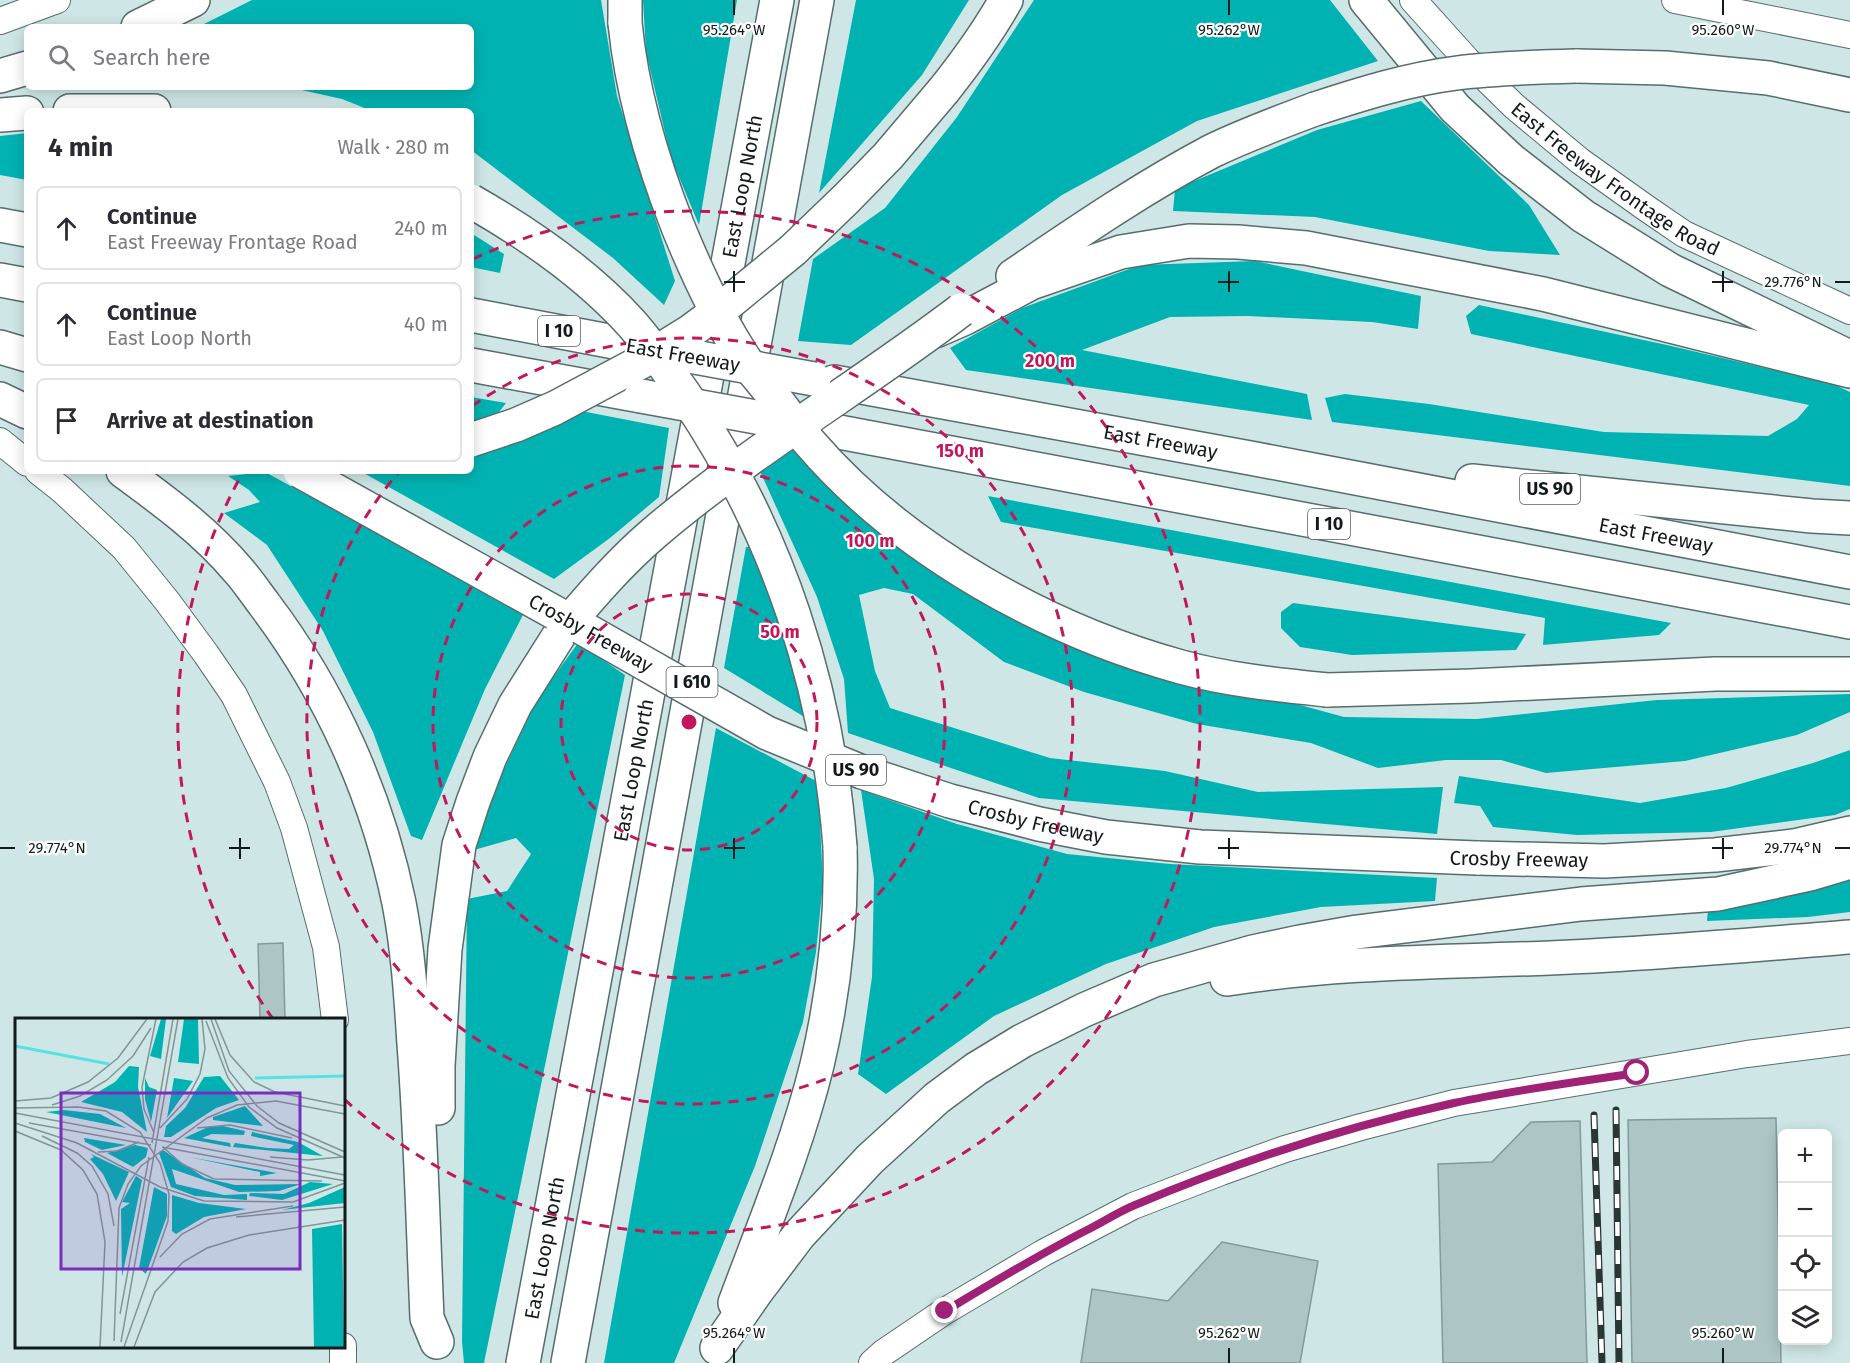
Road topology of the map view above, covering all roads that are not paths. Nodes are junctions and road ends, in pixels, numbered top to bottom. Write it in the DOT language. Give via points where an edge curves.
graph roads {
  1 [pos="57,0"];
  2 [pos="193,0"];
  3 [pos="777,0"];
  4 [pos="817,0"];
  5 [pos="1006,0"];
  6 [pos="1366,0"];
  7 [pos="1413,0"];
  8 [pos="1675,0"];
  9 [pos="625,12"];
  10 [pos="0,21"];
  11 [pos="144,24"];
  12 [pos="1850,35"];
  13 [pos="24,69"];
  14 [pos="0,76"];
  15 [pos="1850,95"];
  16 [pos="24,113"];
  17 [pos="0,115"];
  18 [pos="474,203"];
  19 [pos="0,225"];
  20 [pos="24,229"];
  21 [pos="0,280"];
  22 [pos="24,284"];
  23 [pos="1850,311"];
  24 [pos="963,314"];
  25 [pos="474,316"];
  26 [pos="0,347"];
  27 [pos="24,355"];
  28 [pos="1850,357"];
  29 [pos="474,366"];
  30 [pos="1850,371"];
  31 [pos="0,376"];
  32 [pos="24,385"];
  33 [pos="0,399"];
  34 [pos="24,411"];
  35 [pos="474,439"];
  36 [pos="0,441"];
  37 [pos="1250,458"];
  38 [pos="24,461"];
  39 [pos="42,474"];
  40 [pos="127,474"];
  41 [pos="305,474"];
  42 [pos="1850,518"];
  43 [pos="1850,572"];
  44 [pos="1850,622"];
  45 [pos="1850,674"];
  46 [pos="1850,833"];
  47 [pos="1850,862"];
  48 [pos="1850,937"];
  49 [pos="335,1018"];
  50 [pos="1022,1041"];
  51 [pos="1850,1041"];
  52 [pos="437,1352"];
  53 [pos="715,1356"];
  54 [pos="523,1363"];
  55 [pos="568,1363"];
  56 [pos="872,1363"];
  1 -- 10 [label="main road"];
  2 -- 11 [label="highway"];
  3 -- 54 [label="highway, East Loop North / I 610"];
  4 -- 55 [label="highway, East Loop North / I 610"];
  5 -- 35 [label="highway, bridge" via="974,51 888,156 793,250 700,325 641,362 574,399"];
  6 -- 28 [label="highway" via="1455,108 1583,216 1670,270"];
  7 -- 23 [label="main road, East Freeway Frontage Road" via="1514,106 1580,161 1646,208 1684,234"];
  8 -- 12 [label="main road"];
  9 -- 45 [label="highway, bridge" via="631,72 661,184 699,279 742,356 809,443 867,500 938,556 1016,601 1091,637 1183,668 1327,690 1715,674"];
  13 -- 14 [label="highway"];
  15 -- 24 [label="highway, bridge" via="1768,78 1665,68 1576,66 1456,73 1362,93 1214,150 1172,173"];
  16 -- 17 [label="highway"];
  18 -- 53 [label="highway, bridge" via="569,266 611,302 667,369 728,465 766,542 786,591 817,692 835,785 840,846 839,935 831,996 800,1122"];
  19 -- 20 [label="highway"];
  21 -- 22 [label="highway"];
  24 -- 30 [label="highway" via="1031,283 1121,252 1190,241 1238,242 1306,248 1543,294"];
  24 -- 52 [label="highway, bridge" via="818,410 706,490 653,534 563,629 514,705 473,802 459,845 451,895 439,1046"];
  25 -- 37 [label="highway, East Freeway / I 10, bridge"];
  26 -- 27 [label="highway"];
  29 -- 44 [label="highway, I 10, bridge"];
  31 -- 32 [label="highway"];
  33 -- 34 [label="highway"];
  36 -- 38 [label="main road"];
  37 -- 42 [label="highway, US 90"];
  37 -- 43 [label="highway, East Freeway / I 10"];
  39 -- 49 [label="main road" via="124,549 174,610 234,695 277,782 294,828 326,947"];
  40 -- 52 [label="highway" via="185,518 238,569 291,639 315,680 365,787 387,851 408,969 427,1318"];
  41 -- 46 [label="highway, Crosby Freeway / US 90, bridge" via="767,733 862,772 950,801 1039,824 1106,837 1200,847 1604,861 1715,855 1794,846"];
  47 -- 50 [label="highway" via="1718,894 1581,904 1300,942 1154,980"];
  48 -- 50 [label="highway" via="1552,958 1284,970 1171,989 1095,1012"];
  50 -- 53 [label="highway" via="937,1098 870,1159 799,1235"];
  51 -- 56 [label="main road" via="1747,1054 1454,1103 1285,1149 1133,1206 945,1311"];
}
